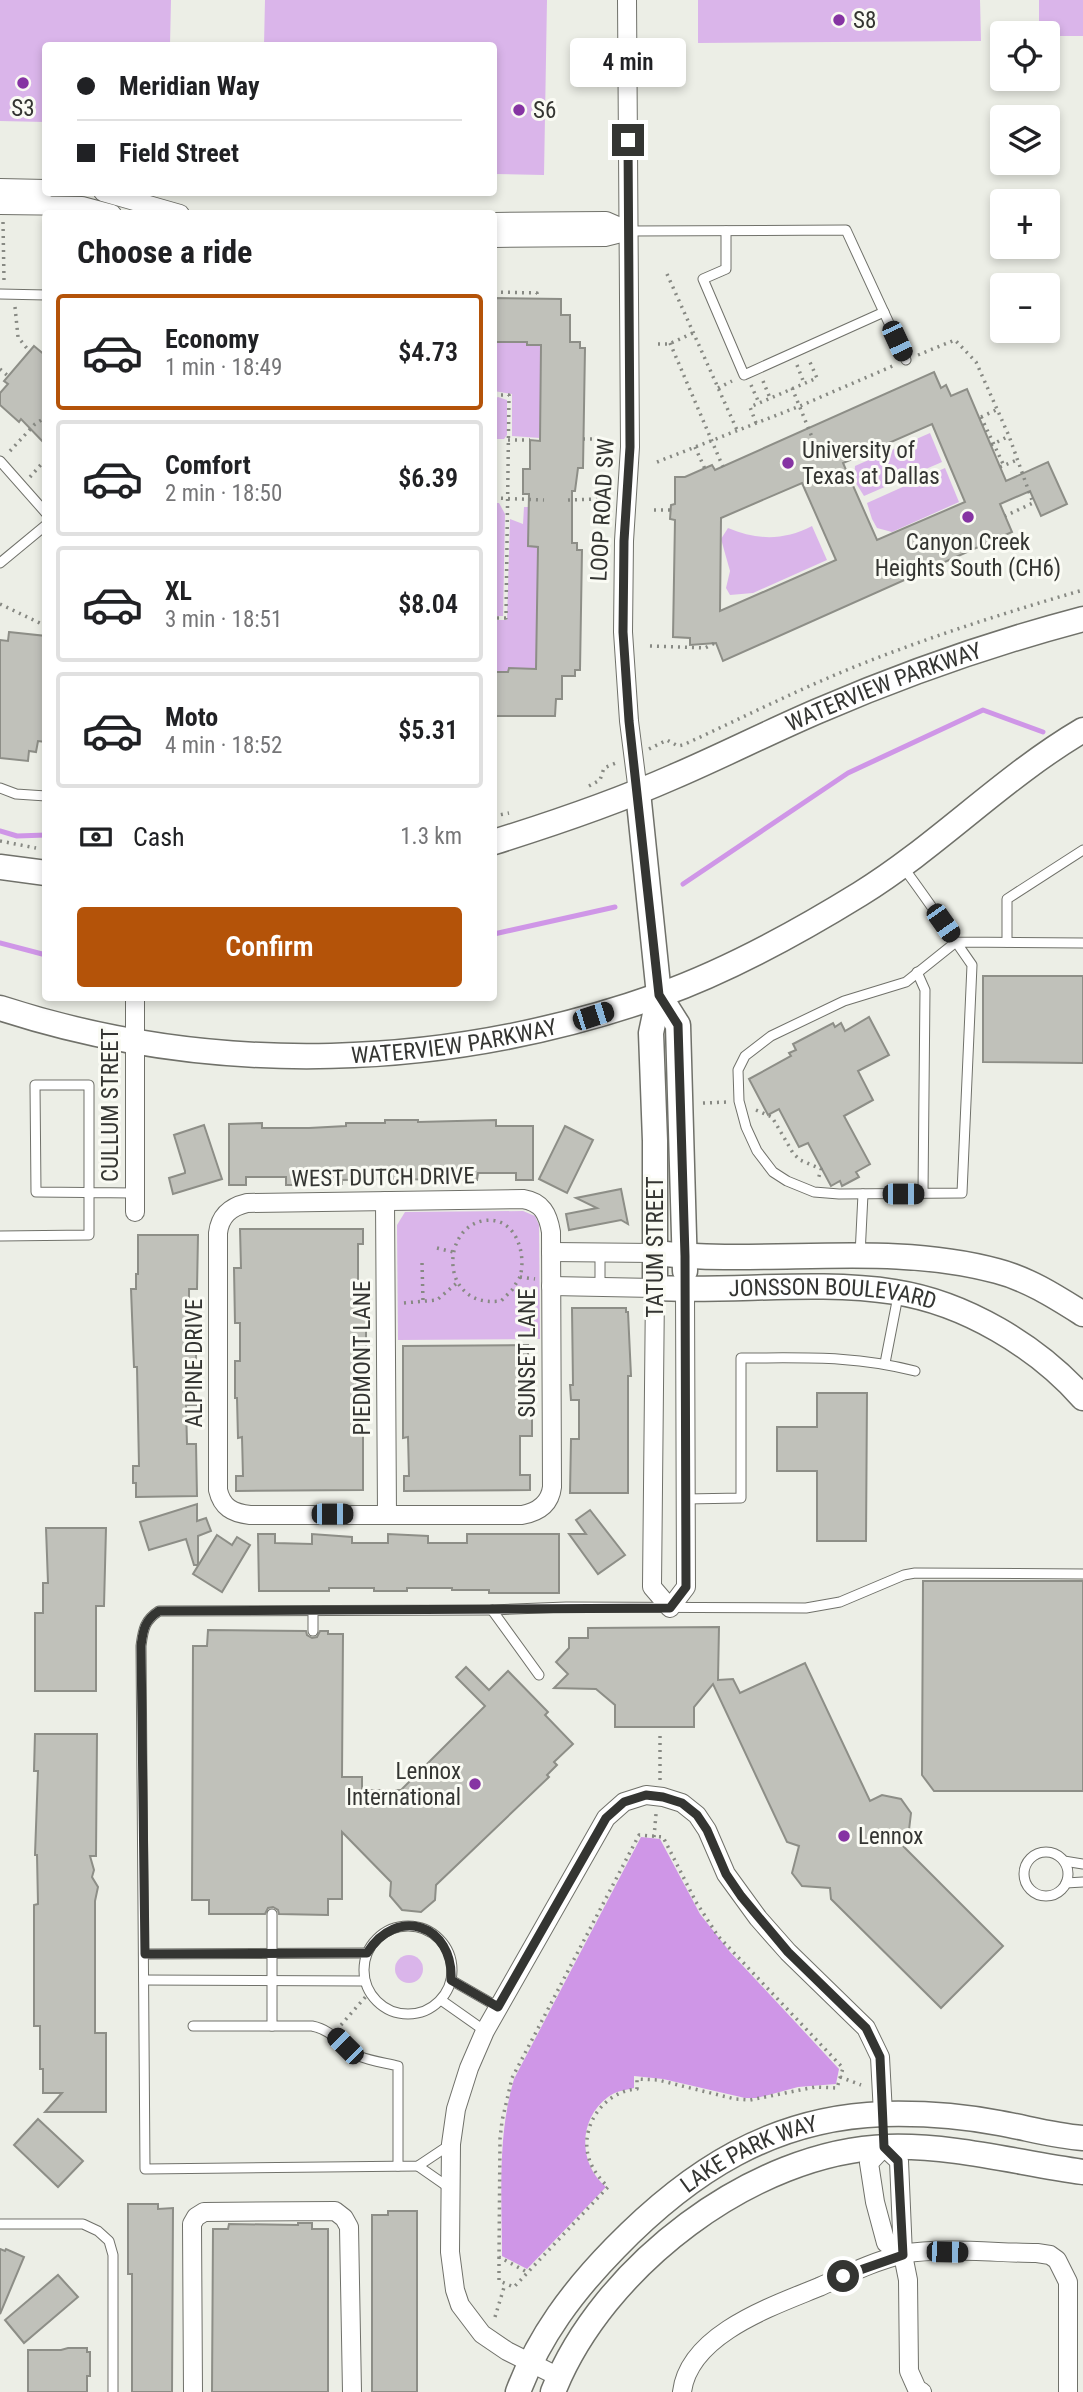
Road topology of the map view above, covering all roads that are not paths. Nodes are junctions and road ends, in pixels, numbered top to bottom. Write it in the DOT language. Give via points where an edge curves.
graph roads {
  1 [pos="627,0"];
  2 [pos="0,188"];
  3 [pos="42,189"];
  4 [pos="117,196"];
  5 [pos="97,210"];
  6 [pos="166,210"];
  7 [pos="2,211"];
  8 [pos="497,222"];
  9 [pos="629,231"];
  10 [pos="726,231"];
  11 [pos="497,238"];
  12 [pos="2,294"];
  13 [pos="42,295"];
  14 [pos="884,312"];
  15 [pos="906,360"];
  16 [pos="4,457"];
  17 [pos="42,508"];
  18 [pos="42,528"];
  19 [pos="0,563"];
  20 [pos="1083,619"];
  21 [pos="1083,730"];
  22 [pos="0,788"];
  23 [pos="638,792"];
  24 [pos="42,796"];
  25 [pos="497,841"];
  26 [pos="1083,850"];
  27 [pos="902,866"];
  28 [pos="0,867"];
  29 [pos="42,872"];
  30 [pos="956,942"];
  31 [pos="1007,942"];
  32 [pos="1083,943"];
  33 [pos="917,972"];
  34 [pos="659,995"];
  35 [pos="135,1001"];
  36 [pos="0,1009"];
  37 [pos="135,1043"];
  38 [pos="89,1192"];
  39 [pos="923,1193"];
  40 [pos="863,1194"];
  41 [pos="385,1201"];
  42 [pos="135,1202"];
  43 [pos="541,1206"];
  44 [pos="226,1213"];
  45 [pos="0,1236"];
  46 [pos="600,1251"];
  47 [pos="551,1252"];
  48 [pos="655,1253"];
  49 [pos="685,1256"];
  50 [pos="860,1256"];
  51 [pos="551,1283"];
  52 [pos="600,1287"];
  53 [pos="655,1288"];
  54 [pos="685,1289"];
  55 [pos="898,1292"];
  56 [pos="1083,1314"];
  57 [pos="885,1363"];
  58 [pos="915,1371"];
  59 [pos="1083,1398"];
  60 [pos="653,1499"];
  61 [pos="686,1499"];
  62 [pos="387,1514"];
  63 [pos="1083,1574"];
  64 [pos="670,1608"];
  65 [pos="492,1610"];
  66 [pos="313,1611"];
  67 [pos="313,1631"];
  68 [pos="539,1675"];
  69 [pos="1064,1861"];
  70 [pos="1083,1864"];
  71 [pos="1083,1882"];
  72 [pos="1066,1883"];
  73 [pos="272,1914"];
  74 [pos="367,1953"];
  75 [pos="145,1954"];
  76 [pos="272,1954"];
  77 [pos="144,1980"];
  78 [pos="272,1980"];
  79 [pos="451,1980"];
  80 [pos="365,1982"];
  81 [pos="441,2000"];
  82 [pos="498,2007"];
  83 [pos="193,2026"];
  84 [pos="272,2026"];
  85 [pos="485,2031"];
  86 [pos="883,2114"];
  87 [pos="1083,2138"];
  88 [pos="451,2144"];
  89 [pos="884,2147"];
  90 [pos="398,2166"];
  91 [pos="418,2166"];
  92 [pos="1083,2172"];
  93 [pos="451,2189"];
  94 [pos="901,2200"];
  95 [pos="875,2202"];
  96 [pos="0,2224"];
  97 [pos="903,2255"];
  98 [pos="529,2363"];
  99 [pos="556,2385"];
  100 [pos="919,2391"];
  101 [pos="113,2392"];
  102 [pos="193,2392"];
  103 [pos="352,2392"];
  104 [pos="518,2392"];
  105 [pos="682,2392"];
  106 [pos="1068,2392"];
  1 -- 9 [label="street, LOOP ROAD SW"];
  2 -- 3 [label="street"];
  4 -- 6 [label="street"];
  5 -- 7 [label="street" via="82,206"];
  8 -- 9 [label="street" via="606,221"];
  9 -- 10 [label="lane"];
  9 -- 11 [label="street" via="605,237"];
  9 -- 23 [label="street, LOOP ROAD SW" via="630,447 623,632"];
  10 -- 14 [label="lane" via="846,230"];
  10 -- 14 [label="lane" via="726,269 703,279 744,375"];
  12 -- 13 [label="lane"];
  14 -- 15 [label="lane"];
  16 -- 17 [label="lane"];
  18 -- 19 [label="lane"];
  20 -- 23 [label="street, WATERVIEW PARKWAY" via="904,676"];
  21 -- 27 [label="street, WATERVIEW PARKWAY" via="1001,786"];
  22 -- 24 [label="lane"];
  23 -- 25 [label="street, WATERVIEW PARKWAY"];
  23 -- 34 [label="street, TATUM STREET"];
  26 -- 31 [label="lane" via="1007,899"];
  27 -- 30 [label="lane"];
  27 -- 34 [label="street, WATERVIEW PARKWAY" via="794,933"];
  28 -- 29 [label="street"];
  30 -- 31 [label="lane"];
  30 -- 33 [label="lane"];
  30 -- 39 [label="lane" via="972,965 962,1193"];
  31 -- 32 [label="lane"];
  33 -- 39 [label="lane" via="925,990"];
  33 -- 40 [label="lane" via="906,982 844,1001 771,1036 745,1056 738,1070 741,1110 757,1151 774,1172 814,1192"];
  34 -- 37 [label="street, WATERVIEW PARKWAY" via="548,1028 408,1053 255,1055"];
  34 -- 48 [label="street, TATUM STREET" via="651,1033"];
  34 -- 49 [label="street, TATUM STREET" via="678,1025"];
  35 -- 37 [label="street, CULLUM STREET"];
  36 -- 37 [label="street, WATERVIEW PARKWAY"];
  37 -- 42 [label="street, CULLUM STREET"];
  38 -- 38 [label="lane" via="36,1192 35,1086 89,1085"];
  38 -- 42 [label="lane"];
  38 -- 45 [label="lane" via="89,1235"];
  39 -- 40 [label="lane"];
  40 -- 50 [label="lane"];
  41 -- 43 [label="street, WEST DUTCH DRIVE" via="523,1199"];
  41 -- 44 [label="street, WEST DUTCH DRIVE" via="247,1203"];
  41 -- 62 [label="street, PIEDMONT LANE"];
  43 -- 47 [label="street, SUNSET LANE" via="549,1224"];
  44 -- 62 [label="street, ALPINE DRIVE" via="218,1233 219,1490 223,1502 231,1510 250,1515"];
  46 -- 47 [label="street, JONSSON BOULEVARD"];
  46 -- 48 [label="street, JONSSON BOULEVARD"];
  46 -- 52 [label="lane"];
  47 -- 51 [label="street, SUNSET LANE"];
  48 -- 49 [label="street, JONSSON BOULEVARD"];
  48 -- 53 [label="street, TATUM STREET"];
  49 -- 50 [label="street, JONSSON BOULEVARD"];
  49 -- 54 [label="street, TATUM STREET"];
  50 -- 56 [label="street, JONSSON BOULEVARD" via="932,1259 999,1271"];
  51 -- 52 [label="street, JONSSON BOULEVARD"];
  51 -- 62 [label="street, SUNSET LANE" via="552,1487 547,1502 522,1515"];
  52 -- 53 [label="street, JONSSON BOULEVARD"];
  53 -- 54 [label="street, JONSSON BOULEVARD"];
  53 -- 60 [label="street, TATUM STREET"];
  54 -- 55 [label="street, JONSSON BOULEVARD" via="846,1287"];
  54 -- 61 [label="street, TATUM STREET"];
  55 -- 57 [label="lane"];
  55 -- 59 [label="street, JONSSON BOULEVARD" via="957,1311 1002,1333 1040,1357"];
  57 -- 58 [label="lane"];
  57 -- 61 [label="lane" via="841,1357 741,1358 741,1498"];
  60 -- 61 [label="street"];
  60 -- 64 [label="street, TATUM STREET" via="652,1587"];
  61 -- 64 [label="street, TATUM STREET" via="686,1587"];
  63 -- 64 [label="lane" via="915,1573 839,1602 806,1608"];
  64 -- 65 [label="lane"];
  65 -- 66 [label="lane"];
  65 -- 68 [label="lane"];
  66 -- 67 [label="lane"];
  66 -- 75 [label="lane" via="159,1611 148,1618 141,1646"];
  69 -- 70 [label="lane"];
  69 -- 72 [label="lane"];
  69 -- 72 [label="lane" via="1052,1853 1037,1854 1026,1865 1025,1880 1041,1896 1056,1894"];
  71 -- 72 [label="lane"];
  73 -- 76 [label="lane"];
  74 -- 76 [label="lane"];
  74 -- 79 [label="lane" via="386,1931 415,1926 440,1940 450,1959"];
  74 -- 80 [label="lane"];
  75 -- 76 [label="lane"];
  75 -- 77 [label="lane"];
  76 -- 78 [label="lane"];
  77 -- 78 [label="lane"];
  77 -- 90 [label="lane" via="145,2169"];
  78 -- 80 [label="lane"];
  78 -- 84 [label="lane"];
  79 -- 81 [label="lane"];
  79 -- 82 [label="lane"];
  80 -- 81 [label="lane" via="384,2008 404,2014 424,2012"];
  81 -- 85 [label="lane"];
  82 -- 85 [label="street"];
  82 -- 86 [label="street" via="606,1818 624,1802 646,1795 663,1797 682,1803 697,1815 741,1896 788,1952 866,2028 880,2057"];
  83 -- 84 [label="lane"];
  84 -- 90 [label="lane" via="323,2028 361,2057 398,2066"];
  85 -- 88 [label="street" via="456,2109"];
  86 -- 87 [label="street, LAKE PARK WAY" via="947,2116"];
  86 -- 89 [label="street"];
  86 -- 98 [label="street, LAKE PARK WAY" via="826,2121 778,2135 718,2162 685,2184 585,2279"];
  88 -- 91 [label="lane"];
  88 -- 93 [label="street"];
  89 -- 92 [label="street, LAKE PARK WAY" via="937,2148"];
  89 -- 94 [label="street" via="898,2161"];
  89 -- 95 [label="street" via="869,2163"];
  89 -- 99 [label="street, LAKE PARK WAY" via="797,2163 718,2204 622,2283 590,2323"];
  90 -- 91 [label="lane"];
  91 -- 93 [label="lane"];
  93 -- 98 [label="street" via="451,2271 460,2305 482,2334"];
  94 -- 95 [label="lane"];
  94 -- 97 [label="street"];
  95 -- 97 [label="street" via="886,2243"];
  96 -- 101 [label="lane" via="83,2224 109,2241 113,2255"];
  97 -- 100 [label="street" via="908,2280 909,2371"];
  97 -- 105 [label="street" via="745,2319 713,2341 691,2366"];
  97 -- 106 [label="street" via="1037,2253 1057,2259 1068,2282"];
  98 -- 99 [label="street"];
  98 -- 104 [label="street, LAKE PARK WAY"];
  102 -- 103 [label="street" via="192,2224 196,2217 204,2212 335,2211 349,2227"];
}
